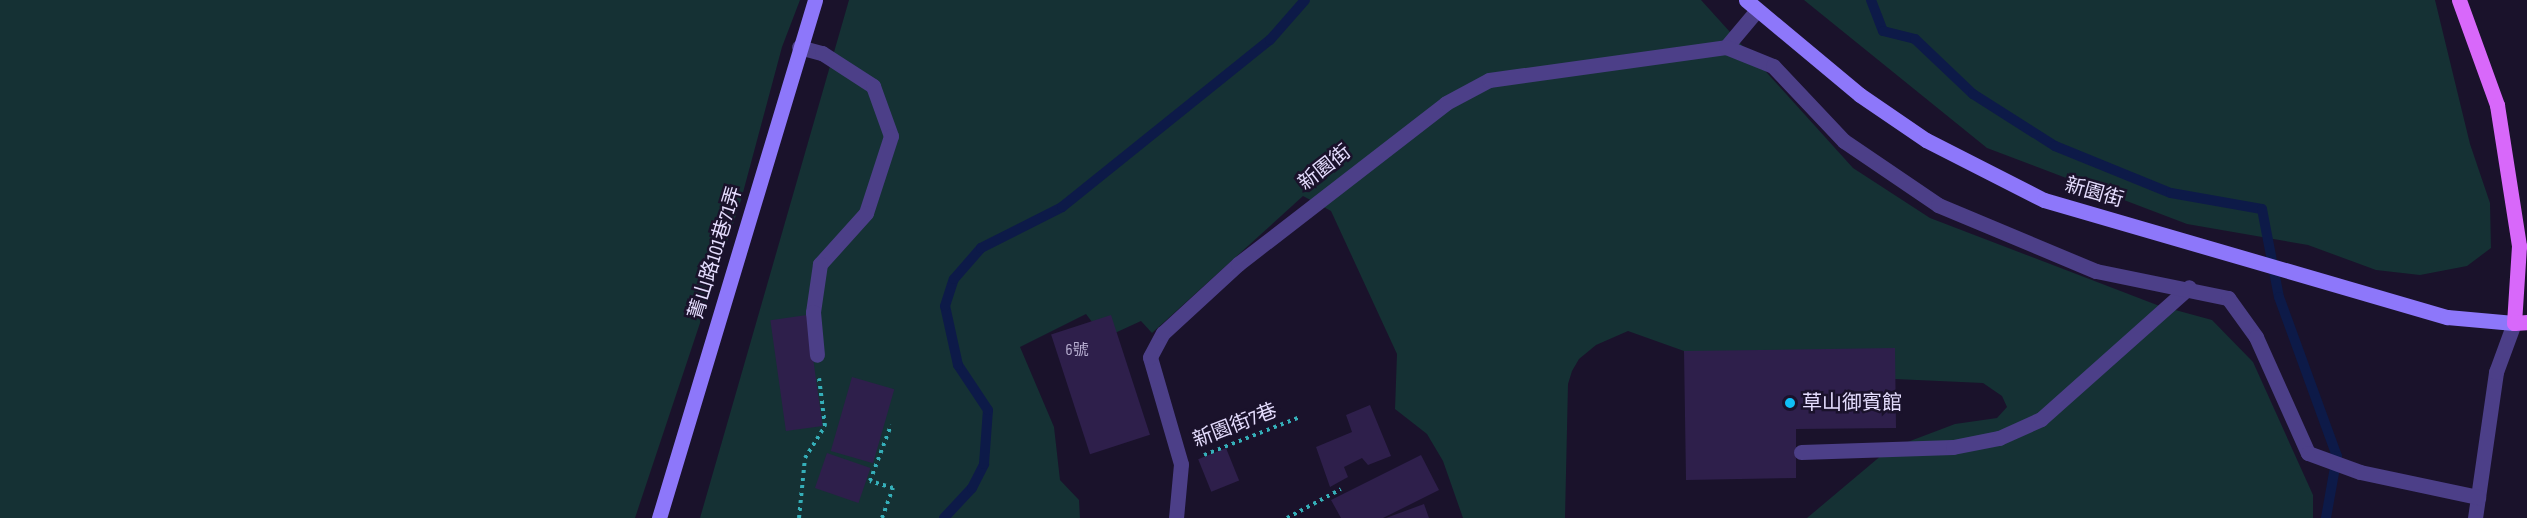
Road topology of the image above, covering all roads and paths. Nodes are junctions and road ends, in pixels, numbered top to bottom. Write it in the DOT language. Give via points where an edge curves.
graph roads {
  1 [pos="815,0"];
  2 [pos="2459,0"];
  3 [pos="1752,5"];
  4 [pos="799,47"];
  5 [pos="1726,47"];
  6 [pos="2189,287"];
  7 [pos="2521,322"];
  8 [pos="817,355"];
  9 [pos="1300,417"];
  10 [pos="891,425"];
  11 [pos="1801,452"];
  12 [pos="1181,464"];
  13 [pos="1341,489"];
  14 [pos="2478,497"];
  15 [pos="659,518"];
  16 [pos="799,518"];
  17 [pos="882,518"];
  18 [pos="1176,518"];
  19 [pos="1287,518"];
  20 [pos="2475,518"];
  1 -- 4 [label="street, 菁山路101巷71弄"];
  2 -- 7 [label="main road" via="2497,105 2519,246"];
  3 -- 5 [label="street, 新園街"];
  3 -- 7 [label="street, 新園街" via="1860,95 1926,140 2044,200 2447,317"];
  4 -- 8 [label="street" via="822,53 873,86 891,136 866,213 820,264 813,312"];
  4 -- 15 [label="street, 菁山路101巷71弄"];
  5 -- 6 [label="street, 新園街" via="1773,66 1844,141 1938,205 2096,271"];
  5 -- 12 [label="street, 新園街" via="1489,80 1446,103 1342,181 1238,264 1163,333 1150,357"];
  6 -- 11 [label="street" via="2041,419 1999,438 1953,447"];
  6 -- 14 [label="street, 新園街" via="2228,298 2256,337 2308,453 2360,472"];
  7 -- 14 [label="street" via="2496,372"];
  8 -- 16 [label="path" via="825,426 806,458"];
  9 -- 12 [label="path, 新園街7巷"];
  10 -- 17 [label="path" via="870,480 893,488"];
  12 -- 18 [label="street, 新園街"];
  13 -- 19 [label="path"];
  14 -- 20 [label="street"];
}
